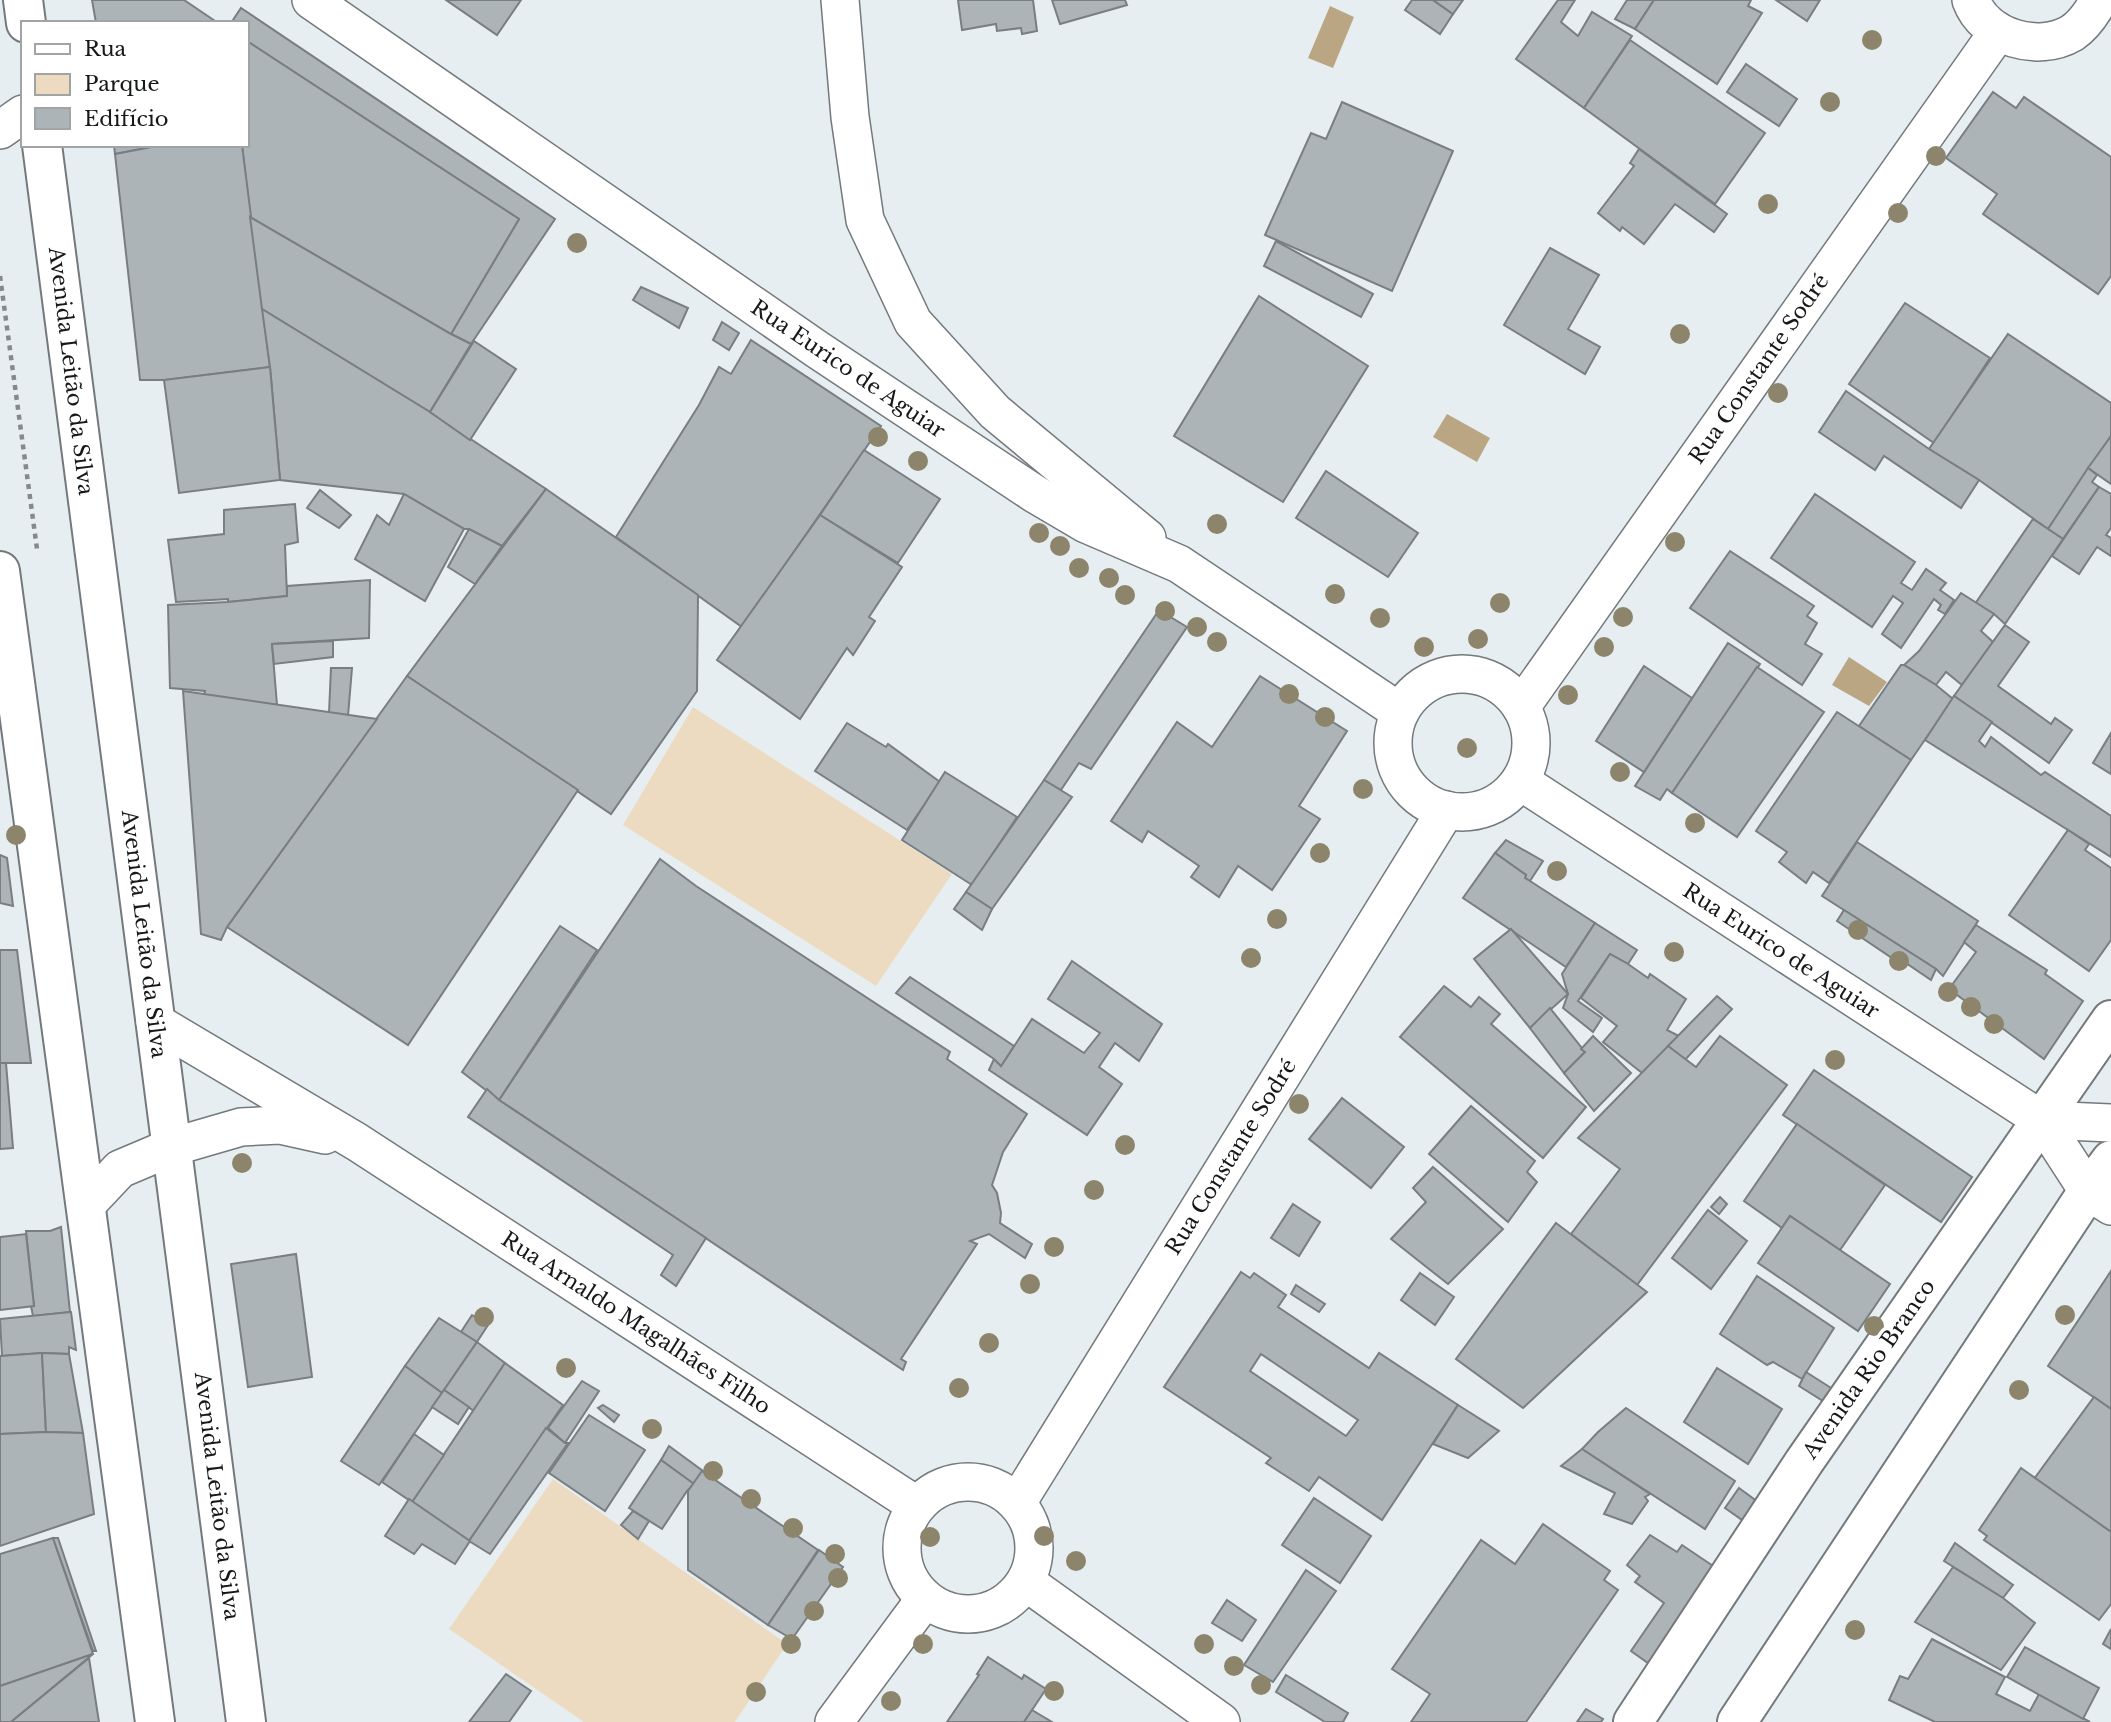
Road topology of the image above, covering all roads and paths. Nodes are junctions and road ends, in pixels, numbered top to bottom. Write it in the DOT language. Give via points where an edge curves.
graph roads {
  1 [pos="23,0"];
  2 [pos="312,0"];
  3 [pos="841,0"];
  4 [pos="1971,0"];
  5 [pos="2100,15"];
  6 [pos="26,21"];
  7 [pos="1998,32"];
  8 [pos="21,115"];
  9 [pos="0,130"];
  10 [pos="42,147"];
  11 [pos="1179,564"];
  12 [pos="0,571"];
  13 [pos="1521,707"];
  14 [pos="1400,712"];
  15 [pos="1520,782"];
  16 [pos="1446,810"];
  17 [pos="2111,1020"];
  18 [pos="155,1022"];
  19 [pos="2042,1120"];
  20 [pos="2111,1124"];
  21 [pos="357,1142"];
  22 [pos="172,1147"];
  23 [pos="2111,1160"];
  24 [pos="2099,1198"];
  25 [pos="86,1205"];
  26 [pos="1017,1503"];
  27 [pos="916,1504"];
  28 [pos="1026,1582"];
  29 [pos="925,1599"];
  30 [pos="155,1722"];
  31 [pos="246,1722"];
  32 [pos="834,1722"];
  33 [pos="1221,1722"];
  34 [pos="1633,1722"];
  35 [pos="1737,1722"];
  1 -- 6 [label="street"];
  2 -- 11 [label="street, Rua Eurico de Aguiar" via="818,350 1035,494 1086,524"];
  3 -- 11 [label="street" via="850,117 865,219 913,322 995,412"];
  4 -- 7 [label="street"];
  5 -- 7 [label="street" via="2047,42 2022,41"];
  7 -- 13 [label="street, Rua Constante Sodré"];
  8 -- 9 [label="street"];
  10 -- 18 [label="street, Avenida Leitão da Silva"];
  11 -- 14 [label="street, Rua Eurico de Aguiar"];
  12 -- 25 [label="street"];
  13 -- 14 [label="street" via="1501,685 1474,674 1444,676 1418,689"];
  13 -- 15 [label="street" via="1532,744"];
  14 -- 16 [label="street" via="1393,735 1395,760 1405,782 1423,800"];
  15 -- 16 [label="street" via="1506,797 1487,807"];
  15 -- 19 [label="street, Rua Eurico de Aguiar"];
  16 -- 26 [label="street, Rua Constante Sodré"];
  17 -- 19 [label="street, Avenida Rio Branco"];
  18 -- 21 [label="street, Rua Arnaldo Magalhães Filho"];
  18 -- 22 [label="street, Avenida Leitão da Silva"];
  19 -- 20 [label="street, Rua Eurico de Aguiar"];
  19 -- 24 [label="street, Rua Eurico de Aguiar"];
  19 -- 34 [label="street, Avenida Rio Branco" via="1804,1462"];
  21 -- 22 [label="street, Rua Arnaldo Magalhães Filho" via="280,1125 241,1127"];
  21 -- 27 [label="street, Rua Arnaldo Magalhães Filho"];
  22 -- 25 [label="street, Rua Arnaldo Magalhães Filho" via="120,1169"];
  22 -- 31 [label="street, Avenida Leitão da Silva"];
  23 -- 24 [label="street"];
  24 -- 35 [label="street"];
  25 -- 30 [label="street"];
  26 -- 27 [label="street" via="995,1486 966,1481 939,1487"];
  26 -- 28 [label="street" via="1029,1520 1035,1541 1034,1562"];
  27 -- 29 [label="street" via="900,1543 910,1583"];
  28 -- 29 [label="street" via="1010,1600 990,1611 967,1615 945,1611"];
  28 -- 33 [label="street"];
  29 -- 32 [label="street"];
}
